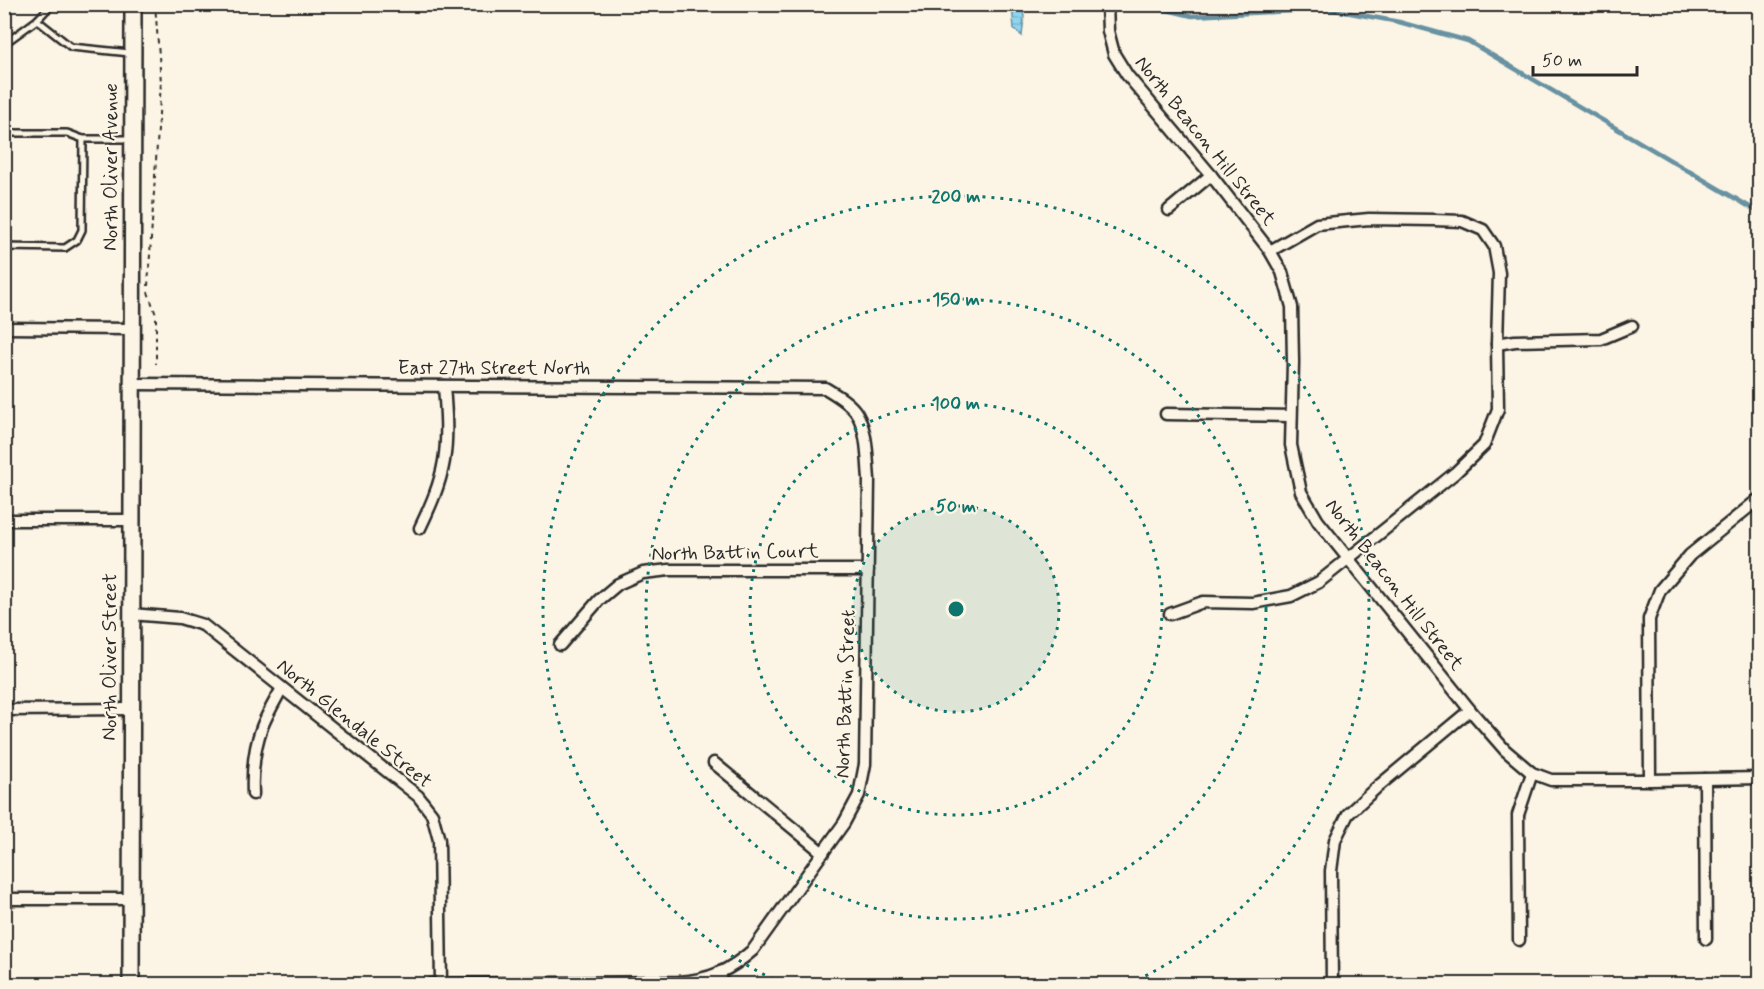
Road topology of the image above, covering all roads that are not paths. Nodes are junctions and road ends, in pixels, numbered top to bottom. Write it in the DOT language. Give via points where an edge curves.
graph roads {
  1 [pos="52,4"];
  2 [pos="133,4"];
  3 [pos="1107,4"];
  4 [pos="37,20"];
  5 [pos="4,44"];
  6 [pos="133,53"];
  7 [pos="4,133"];
  8 [pos="133,139"];
  9 [pos="83,140"];
  10 [pos="1211,175"];
  11 [pos="1169,210"];
  12 [pos="4,248"];
  13 [pos="1270,250"];
  14 [pos="1632,326"];
  15 [pos="4,328"];
  16 [pos="132,329"];
  17 [pos="1497,344"];
  18 [pos="132,384"];
  19 [pos="444,386"];
  20 [pos="850,406"];
  21 [pos="1166,414"];
  22 [pos="1291,416"];
  23 [pos="1760,498"];
  24 [pos="4,520"];
  25 [pos="131,520"];
  26 [pos="420,528"];
  27 [pos="1348,559"];
  28 [pos="868,570"];
  29 [pos="1170,614"];
  30 [pos="131,615"];
  31 [pos="560,645"];
  32 [pos="282,688"];
  33 [pos="131,709"];
  34 [pos="4,710"];
  35 [pos="1470,710"];
  36 [pos="714,763"];
  37 [pos="1532,773"];
  38 [pos="1760,777"];
  39 [pos="1705,779"];
  40 [pos="1650,780"];
  41 [pos="253,794"];
  42 [pos="823,853"];
  43 [pos="4,899"];
  44 [pos="131,899"];
  45 [pos="1706,939"];
  46 [pos="1519,940"];
  47 [pos="720,972"];
  48 [pos="131,984"];
  49 [pos="432,984"];
  50 [pos="441,984"];
  51 [pos="544,984"];
  52 [pos="722,984"];
  53 [pos="1332,984"];
  1 -- 4 [label="lane"];
  2 -- 6 [label="main road, North Oliver Avenue"];
  3 -- 10 [label="street, North Beacon Hill Street" via="1114,54"];
  4 -- 5 [label="lane"];
  4 -- 6 [label="lane" via="71,47"];
  6 -- 8 [label="main road, North Oliver Avenue"];
  7 -- 9 [label="lane" via="67,133"];
  8 -- 9 [label="lane"];
  8 -- 16 [label="main road, North Oliver Avenue"];
  9 -- 12 [label="lane" via="82,230 76,240 65,248"];
  10 -- 11 [label="street"];
  10 -- 13 [label="street, North Beacon Hill Street"];
  13 -- 17 [label="street" via="1317,224 1369,219 1462,221 1483,230 1494,246 1499,273"];
  13 -- 22 [label="street, North Beacon Hill Street" via="1282,272 1292,307"];
  14 -- 17 [label="street" via="1600,339"];
  15 -- 16 [label="street"];
  16 -- 18 [label="main road, North Oliver Street"];
  17 -- 27 [label="street" via="1498,409 1484,445"];
  18 -- 19 [label="street, East 27th Street North"];
  18 -- 25 [label="main road, North Oliver Street"];
  19 -- 20 [label="street, East 27th Street North" via="825,387"];
  19 -- 26 [label="street" via="444,461"];
  20 -- 28 [label="street, North Battin Street" via="857,413 866,437"];
  21 -- 22 [label="street"];
  22 -- 27 [label="street, North Beacon Hill Street" via="1291,445 1301,492"];
  23 -- 40 [label="street" via="1689,555 1660,590 1649,619"];
  24 -- 25 [label="street"];
  25 -- 30 [label="main road, North Oliver Street"];
  27 -- 29 [label="street" via="1319,582 1291,596 1254,603 1203,602"];
  27 -- 35 [label="street, North Beacon Hill Street"];
  28 -- 31 [label="street, North Battin Court" via="643,573 618,584 599,600"];
  28 -- 42 [label="street, North Battin Street" via="865,764 859,795"];
  30 -- 32 [label="street, North Glendale Street" via="180,618 203,626"];
  30 -- 33 [label="main road, North Oliver Street"];
  32 -- 41 [label="street" via="262,726 254,756"];
  32 -- 50 [label="street, North Glendale Street" via="418,796 432,814 440,850"];
  33 -- 34 [label="street"];
  33 -- 44 [label="main road, North Oliver Street"];
  35 -- 37 [label="street, North Beacon Hill Street" via="1505,750"];
  35 -- 53 [label="street" via="1348,814 1335,840 1331,871"];
  36 -- 42 [label="street"];
  37 -- 40 [label="street, North Beacon Hill Street" via="1551,780"];
  37 -- 46 [label="street" via="1518,815"];
  38 -- 39 [label="street, North Beacon Hill Street"];
  39 -- 40 [label="street, North Beacon Hill Street"];
  39 -- 45 [label="street"];
  42 -- 47 [label="street, North Battin Street" via="753,950"];
  43 -- 44 [label="street"];
  44 -- 48 [label="main road, North Oliver Street"];
  47 -- 51 [label="street, North Battin Street" via="700,980 678,982"];
  47 -- 52 [label="street"];
  49 -- 50 [label="street, North Battin Street"];
  50 -- 51 [label="street, North Battin Street"];
}
